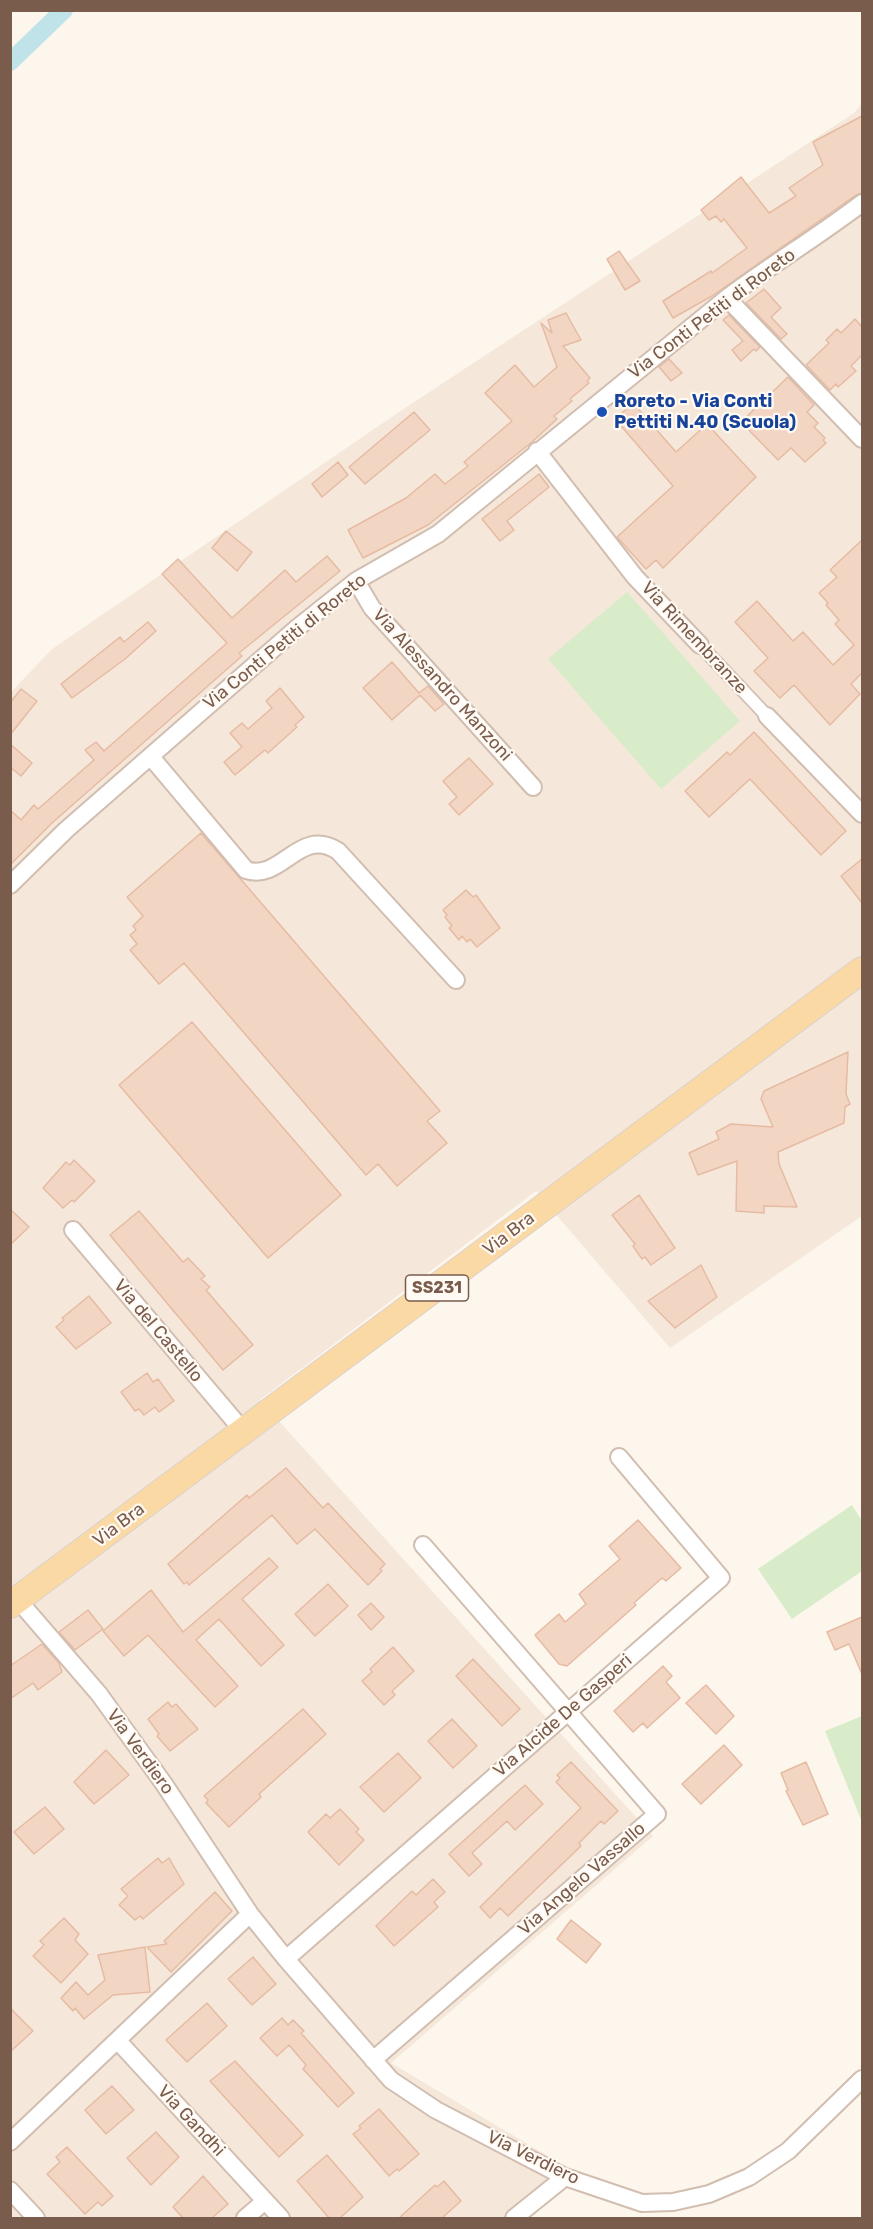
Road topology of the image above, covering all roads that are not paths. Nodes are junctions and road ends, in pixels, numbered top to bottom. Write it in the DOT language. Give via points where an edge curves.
graph roads {
  1 [pos="862,203"];
  2 [pos="727,298"];
  3 [pos="862,439"];
  4 [pos="537,451"];
  5 [pos="356,581"];
  6 [pos="700,645"];
  7 [pos="767,716"];
  8 [pos="151,757"];
  9 [pos="533,787"];
  10 [pos="862,814"];
  11 [pos="10,885"];
  12 [pos="862,970"];
  13 [pos="456,980"];
  14 [pos="73,1230"];
  15 [pos="244,1432"];
  16 [pos="619,1457"];
  17 [pos="423,1545"];
  18 [pos="14,1602"];
  19 [pos="569,1711"];
  20 [pos="250,1914"];
  21 [pos="286,1959"];
  22 [pos="118,2041"];
  23 [pos="373,2060"];
  24 [pos="862,2079"];
  25 [pos="10,2142"];
  26 [pos="565,2177"];
  27 [pos="10,2190"];
  28 [pos="265,2201"];
  29 [pos="36,2218"];
  30 [pos="245,2218"];
  31 [pos="281,2218"];
  32 [pos="514,2218"];
  1 -- 2 [label="street, Via Conti Petiti di Roreto"];
  2 -- 3 [label="street"];
  2 -- 4 [label="street, Via Conti Petiti di Roreto"];
  4 -- 5 [label="street, Via Conti Petiti di Roreto" via="438,534"];
  4 -- 6 [label="street, Via Rimembranze" via="636,577"];
  5 -- 8 [label="street, Via Conti Petiti di Roreto"];
  5 -- 9 [label="street, Via Alessandro Manzoni" via="372,608"];
  6 -- 7 [label="street, Via Rimembranze"];
  7 -- 10 [label="street, Via Rimembranze"];
  8 -- 11 [label="street, Via Conti Petiti di Roreto" via="66,830"];
  8 -- 13 [label="street" via="246,870 264,872 307,846 328,844"];
  12 -- 15 [label="main road, Via Bra / SS231"];
  14 -- 15 [label="street, Via del Castello"];
  15 -- 18 [label="main road, Via Bra / SS231"];
  16 -- 19 [label="street, Via Alcide De Gasperi" via="721,1578"];
  17 -- 19 [label="street, Via Angelo Vassallo"];
  18 -- 20 [label="street, Via Verdiero" via="99,1694"];
  19 -- 21 [label="street, Via Alcide De Gasperi"];
  19 -- 23 [label="street, Via Angelo Vassallo" via="657,1814"];
  20 -- 21 [label="street, Via Verdiero"];
  20 -- 22 [label="street"];
  21 -- 23 [label="street, Via Verdiero"];
  22 -- 25 [label="street"];
  22 -- 28 [label="street, Via Gandhi"];
  23 -- 26 [label="street, Via Verdiero" via="391,2080 436,2110"];
  24 -- 26 [label="street, Via Verdiero" via="788,2151 749,2176 709,2194 673,2202 642,2203"];
  26 -- 32 [label="street"];
  27 -- 29 [label="street"];
  28 -- 30 [label="street"];
  28 -- 31 [label="street, Via Gandhi"];
}
